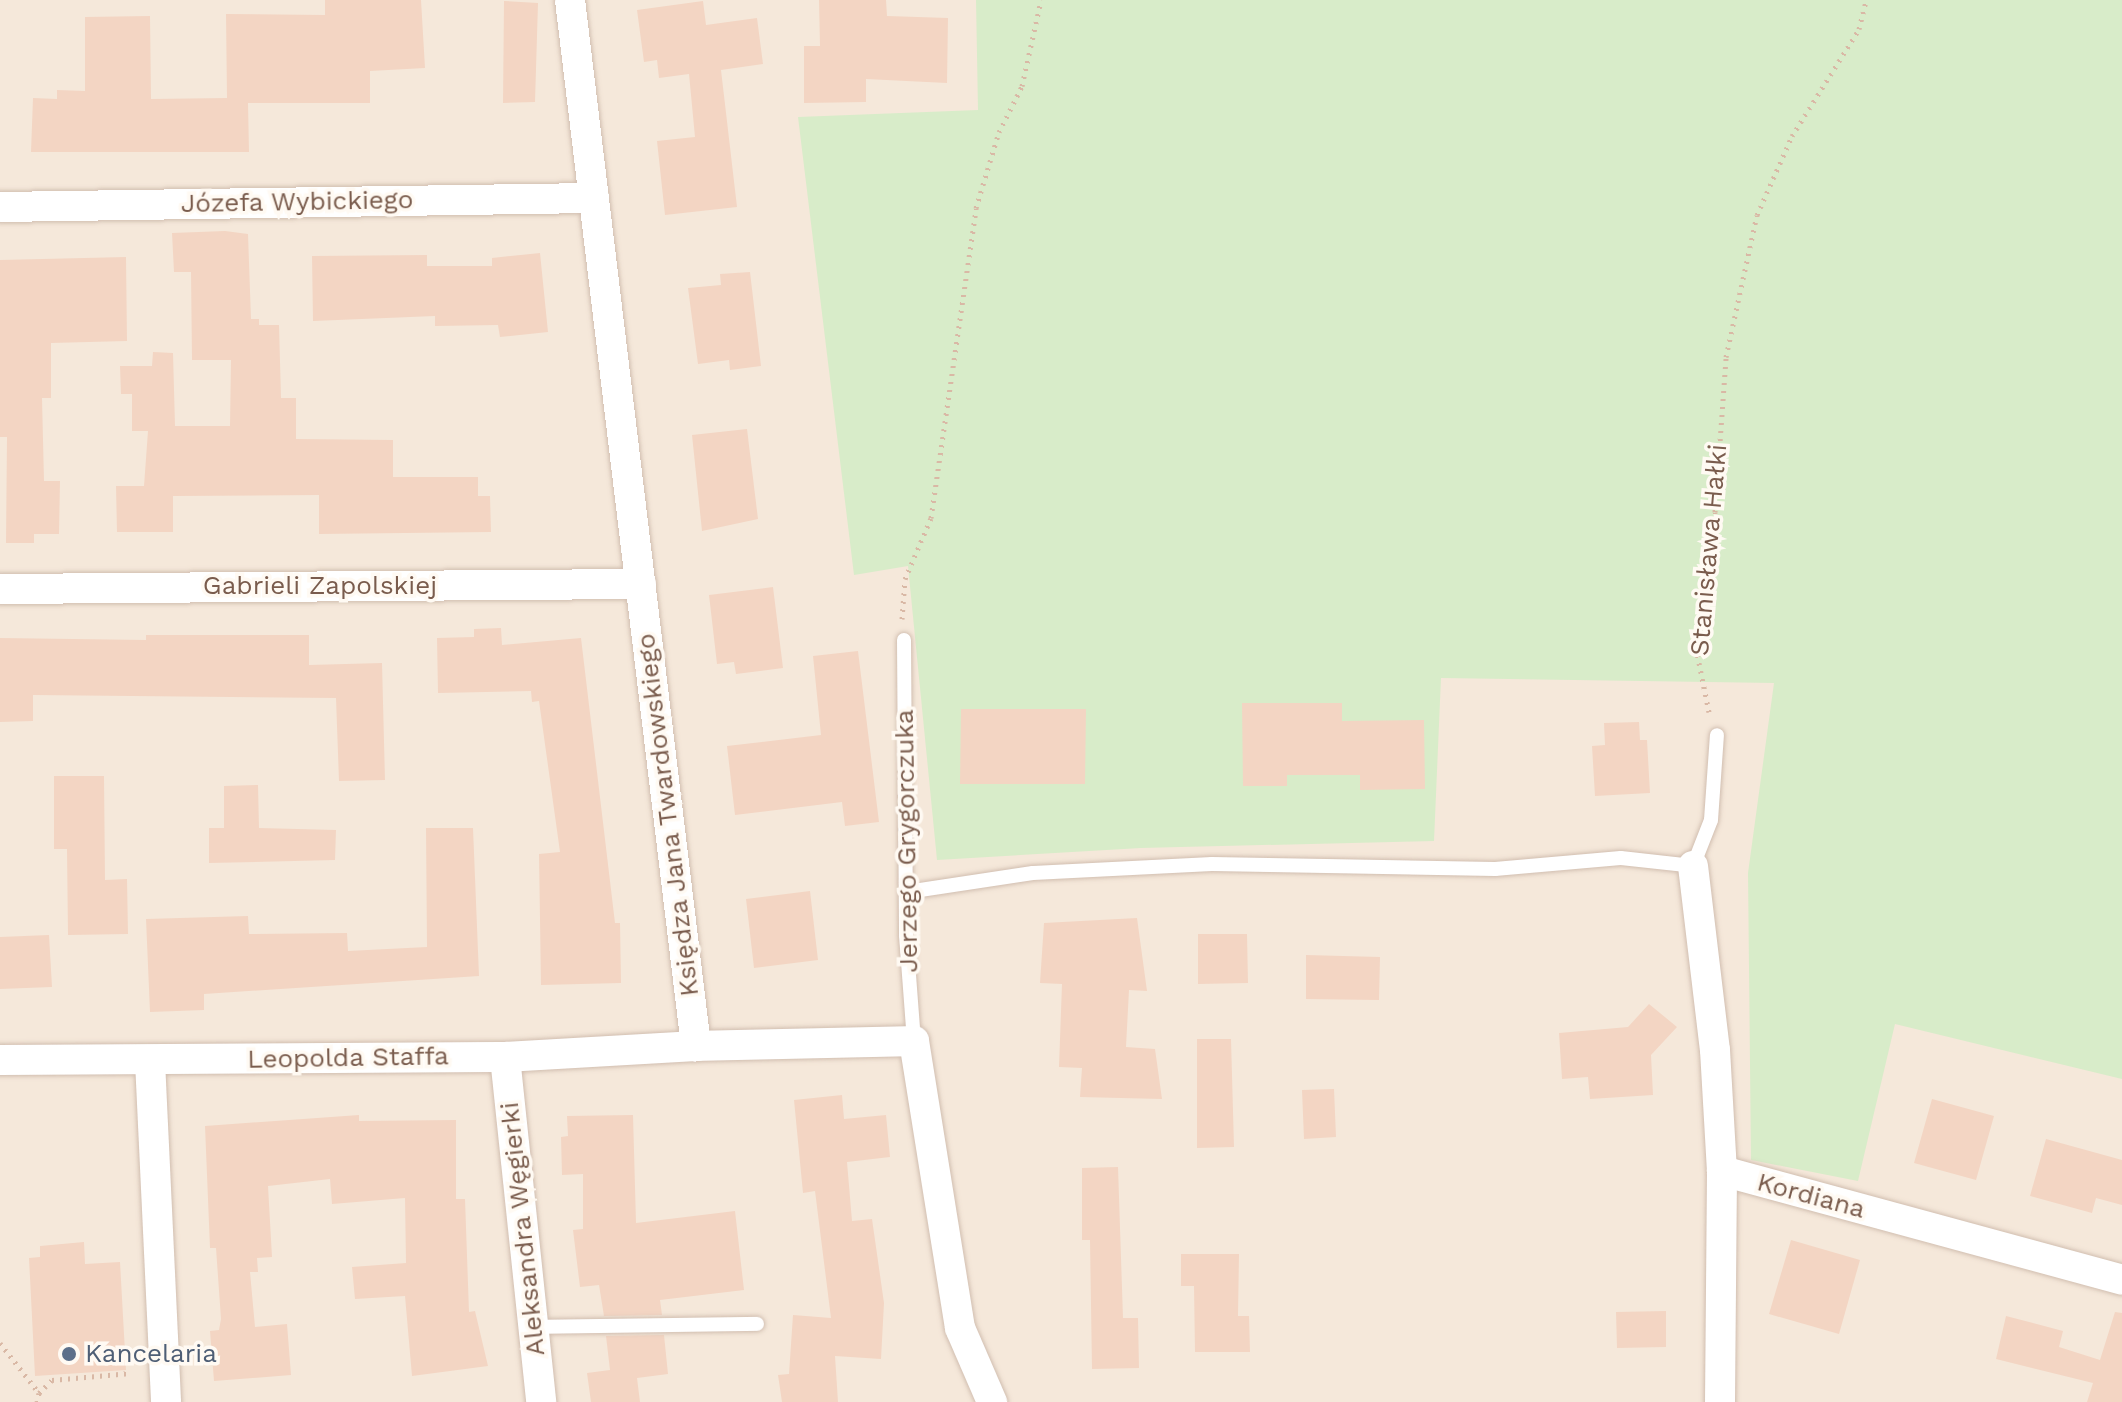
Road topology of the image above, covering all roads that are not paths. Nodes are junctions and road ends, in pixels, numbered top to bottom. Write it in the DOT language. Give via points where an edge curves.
graph roads {
  1 [pos="570,0"];
  2 [pos="594,198"];
  3 [pos="0,207"];
  4 [pos="641,584"];
  5 [pos="0,589"];
  6 [pos="904,640"];
  7 [pos="1717,735"];
  8 [pos="1693,866"];
  9 [pos="907,892"];
  10 [pos="914,1041"];
  11 [pos="696,1046"];
  12 [pos="505,1057"];
  13 [pos="0,1060"];
  14 [pos="150,1061"];
  15 [pos="1722,1171"];
  16 [pos="2122,1280"];
  17 [pos="757,1324"];
  18 [pos="533,1327"];
  19 [pos="166,1402"];
  20 [pos="541,1402"];
  21 [pos="992,1402"];
  22 [pos="1720,1402"];
  1 -- 2 [label="street, Księdza Jana Twardowskiego"];
  2 -- 3 [label="street, Józefa Wybickiego"];
  2 -- 4 [label="street, Księdza Jana Twardowskiego"];
  4 -- 5 [label="street, Gabrieli Zapolskiej"];
  4 -- 11 [label="street, Księdza Jana Twardowskiego"];
  6 -- 9 [label="lane, Jerzego Grygorczuka"];
  7 -- 8 [label="lane" via="1711,820"];
  8 -- 9 [label="lane" via="1621,858 1495,869 1212,864 1033,873"];
  8 -- 15 [label="street" via="1715,1050"];
  9 -- 10 [label="lane, Jerzego Grygorczuka"];
  10 -- 11 [label="street"];
  10 -- 21 [label="street" via="960,1328"];
  11 -- 12 [label="street, Leopolda Staffa"];
  12 -- 14 [label="street, Leopolda Staffa"];
  12 -- 18 [label="street, Aleksandra Węgierki"];
  13 -- 14 [label="street, Leopolda Staffa"];
  14 -- 19 [label="street"];
  15 -- 16 [label="street, Kordiana"];
  15 -- 22 [label="street, Kordiana"];
  17 -- 18 [label="lane"];
  18 -- 20 [label="street, Aleksandra Węgierki"];
}
